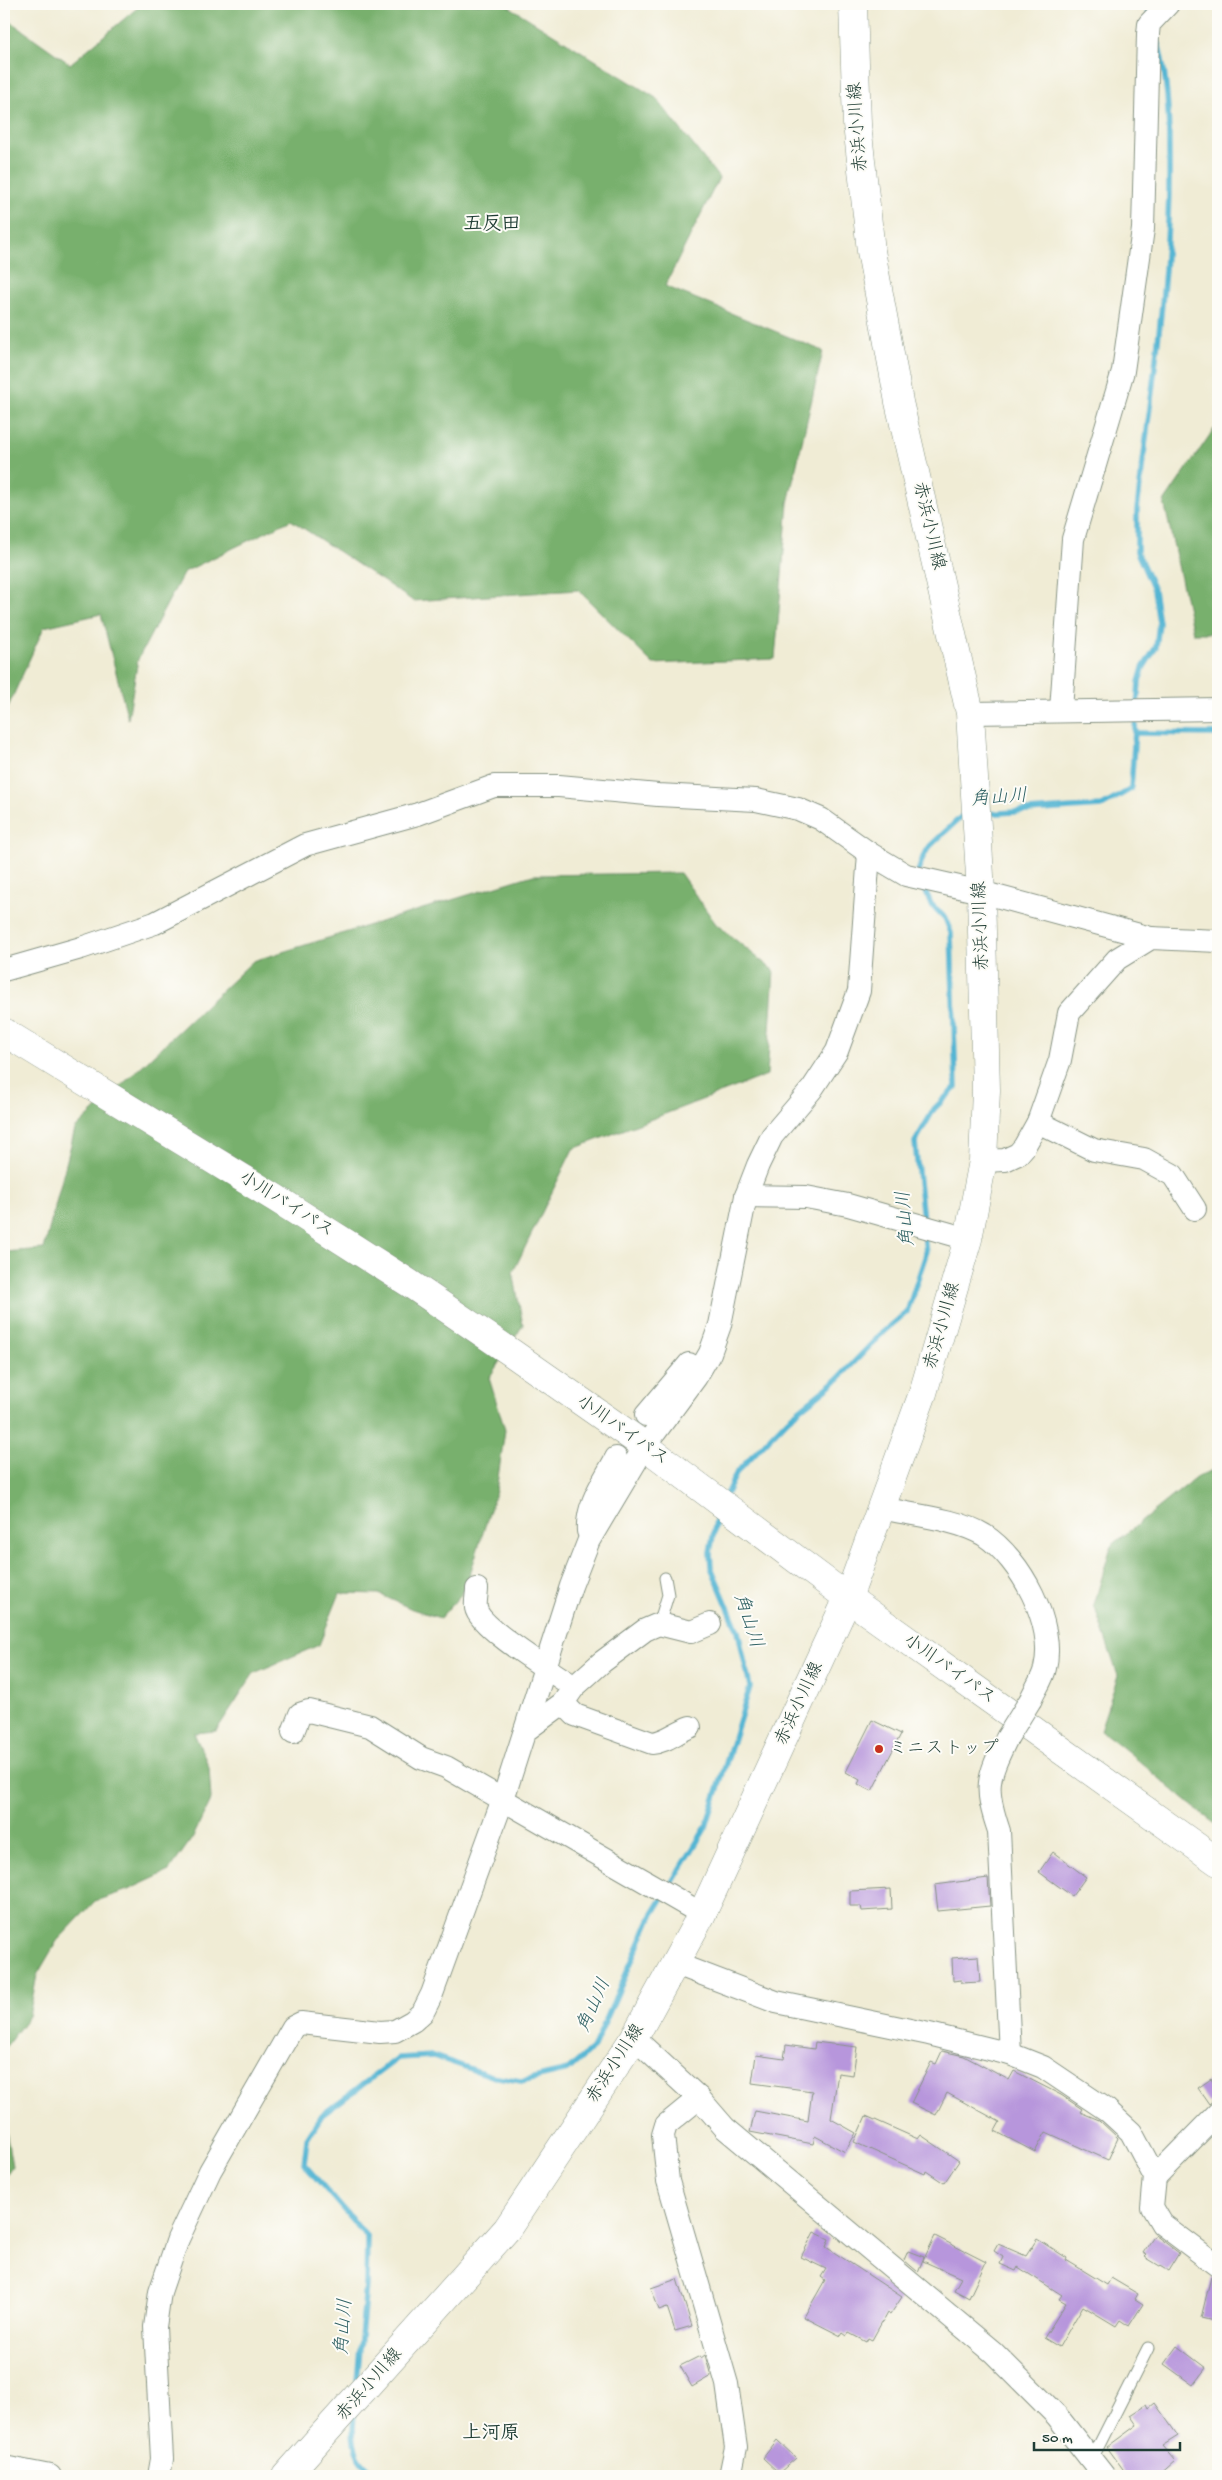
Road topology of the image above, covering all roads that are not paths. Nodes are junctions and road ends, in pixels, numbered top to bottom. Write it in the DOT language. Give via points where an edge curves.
graph roads {
  1 [pos="853,4"];
  2 [pos="1168,4"];
  3 [pos="1218,709"];
  4 [pos="1061,710"];
  5 [pos="970,713"];
  6 [pos="869,853"];
  7 [pos="981,892"];
  8 [pos="1151,938"];
  9 [pos="1218,940"];
  10 [pos="4,970"];
  11 [pos="4,1032"];
  12 [pos="1038,1122"];
  13 [pos="983,1161"];
  14 [pos="746,1196"];
  15 [pos="1195,1209"];
  16 [pos="968,1239"];
  17 [pos="710,1354"];
  18 [pos="646,1415"];
  19 [pos="646,1446"];
  20 [pos="616,1458"];
  21 [pos="881,1508"];
  22 [pos="589,1540"];
  23 [pos="665,1578"];
  24 [pos="477,1589"];
  25 [pos="848,1598"];
  26 [pos="659,1624"];
  27 [pos="710,1624"];
  28 [pos="545,1667"];
  29 [pos="568,1695"];
  30 [pos="690,1727"];
  31 [pos="525,1731"];
  32 [pos="293,1732"];
  33 [pos="503,1799"];
  34 [pos="1218,1862"];
  35 [pos="692,1908"];
  36 [pos="676,1964"];
  37 [pos="634,2038"];
  38 [pos="1010,2054"];
  39 [pos="698,2098"];
  40 [pos="1218,2113"];
  41 [pos="1155,2177"];
  42 [pos="1218,2266"];
  43 [pos="1148,2348"];
  44 [pos="4,2467"];
  45 [pos="1098,2468"];
  46 [pos="50,2476"];
  47 [pos="159,2476"];
  48 [pos="286,2476"];
  49 [pos="730,2476"];
  1 -- 5 [label="main road, 赤浜小川線" via="857,124 871,251 899,402"];
  2 -- 4 [label="street" via="1149,24 1143,230 1122,371 1073,539"];
  3 -- 4 [label="street"];
  4 -- 5 [label="street"];
  5 -- 7 [label="main road, 赤浜小川線"];
  6 -- 7 [label="street" via="906,875"];
  6 -- 10 [label="street" via="821,819 798,809 756,800 559,786 494,786 418,814 305,845 155,923"];
  6 -- 14 [label="street" via="859,992 837,1051 812,1089 772,1136"];
  7 -- 8 [label="street"];
  7 -- 13 [label="main road, 赤浜小川線" via="986,1090"];
  8 -- 9 [label="street"];
  8 -- 12 [label="street" via="1117,959 1069,1013 1060,1060"];
  11 -- 19 [label="main road, 小川バイパス" via="409,1283"];
  12 -- 13 [label="street" via="1018,1154 1004,1160"];
  12 -- 15 [label="street" via="1094,1150 1144,1159 1173,1175"];
  13 -- 16 [label="main road, 赤浜小川線"];
  14 -- 16 [label="street" via="806,1197 848,1204"];
  14 -- 17 [label="street" via="720,1324"];
  16 -- 21 [label="main road, 赤浜小川線" via="923,1393"];
  17 -- 18 [label="street" via="696,1355"];
  17 -- 19 [label="street"];
  19 -- 22 [label="street"];
  19 -- 25 [label="main road, 小川バイパス"];
  20 -- 22 [label="street" via="591,1507 587,1520"];
  21 -- 25 [label="main road, 赤浜小川線"];
  21 -- 38 [label="street, bridge" via="966,1526 985,1536 1017,1568 1038,1606 1047,1632 1045,1669 1007,1738 989,1782 989,1801 999,1831"];
  22 -- 28 [label="street"];
  23 -- 26 [label="lane" via="668,1595"];
  24 -- 28 [label="street" via="476,1608 483,1621"];
  25 -- 34 [label="main road, 小川バイパス"];
  25 -- 35 [label="main road, 赤浜小川線"];
  26 -- 27 [label="street" via="691,1632"];
  26 -- 29 [label="street" via="624,1645"];
  28 -- 29 [label="street"];
  28 -- 31 [label="street"];
  29 -- 30 [label="street" via="576,1715 652,1743 662,1742 675,1732"];
  29 -- 31 [label="street"];
  31 -- 33 [label="street"];
  32 -- 33 [label="street" via="300,1714 309,1711 370,1726 421,1758 446,1767"];
  33 -- 35 [label="street"];
  33 -- 47 [label="street" via="445,1962 423,2012 413,2022 395,2031 301,2023 293,2027 210,2171 178,2239 160,2292 155,2327 162,2459"];
  35 -- 36 [label="main road, 赤浜小川線"];
  36 -- 37 [label="main road, 赤浜小川線"];
  36 -- 38 [label="street" via="776,2002"];
  37 -- 39 [label="street"];
  37 -- 48 [label="main road, 赤浜小川線" via="507,2229"];
  38 -- 41 [label="street" via="1043,2067 1107,2110 1131,2132"];
  39 -- 45 [label="street" via="726,2128 993,2352 1056,2416"];
  39 -- 49 [label="street" via="666,2125 663,2135 668,2181 726,2384 736,2447"];
  40 -- 41 [label="street"];
  41 -- 42 [label="street" via="1152,2207 1162,2224"];
  43 -- 45 [label="lane"];
  44 -- 46 [label="street"];
}
